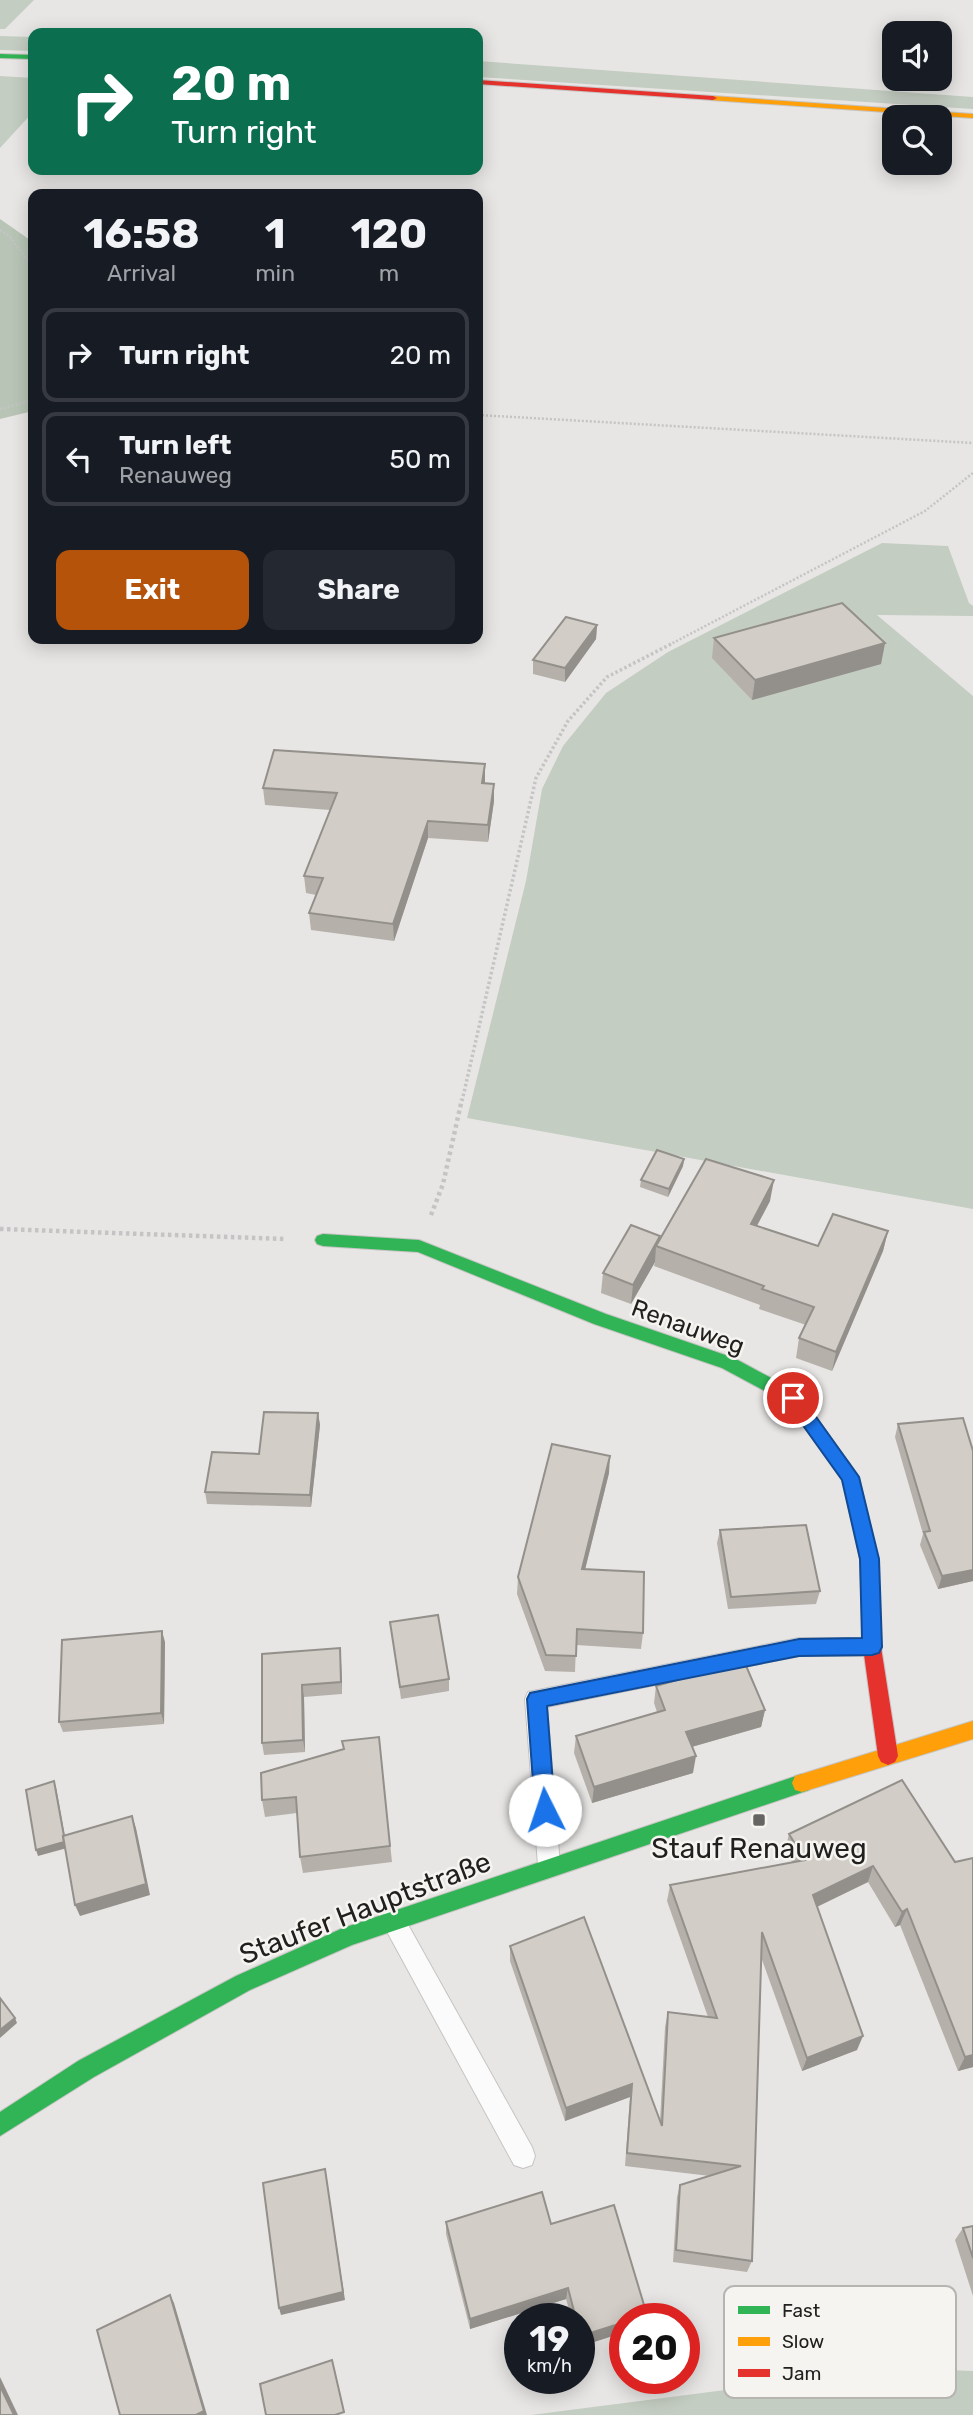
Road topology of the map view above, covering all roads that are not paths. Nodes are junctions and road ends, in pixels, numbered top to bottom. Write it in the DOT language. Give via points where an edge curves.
graph roads {
  1 [pos="0,56"];
  2 [pos="28,57"];
  3 [pos="483,82"];
  4 [pos="973,116"];
  5 [pos="323,1240"];
  6 [pos="872,1647"];
  7 [pos="973,1731"];
  8 [pos="888,1756"];
  9 [pos="549,1866"];
  10 [pos="393,1920"];
  11 [pos="0,2125"];
  12 [pos="523,2156"];
  1 -- 2 [label="street"];
  3 -- 4 [label="street"];
  5 -- 6 [label="street, Renauweg" via="419,1246 600,1319 728,1363 793,1398 850,1477 869,1559"];
  6 -- 8 [label="street, Renauweg"];
  6 -- 9 [label="lane" via="799,1647 536,1699"];
  7 -- 8 [label="street, Staufer Hauptstraße"];
  8 -- 9 [label="street, Staufer Hauptstraße"];
  9 -- 10 [label="street, Staufer Hauptstraße"];
  10 -- 11 [label="street, Staufer Hauptstraße" via="293,1958 243,1983 86,2069"];
  10 -- 12 [label="lane"];
}
